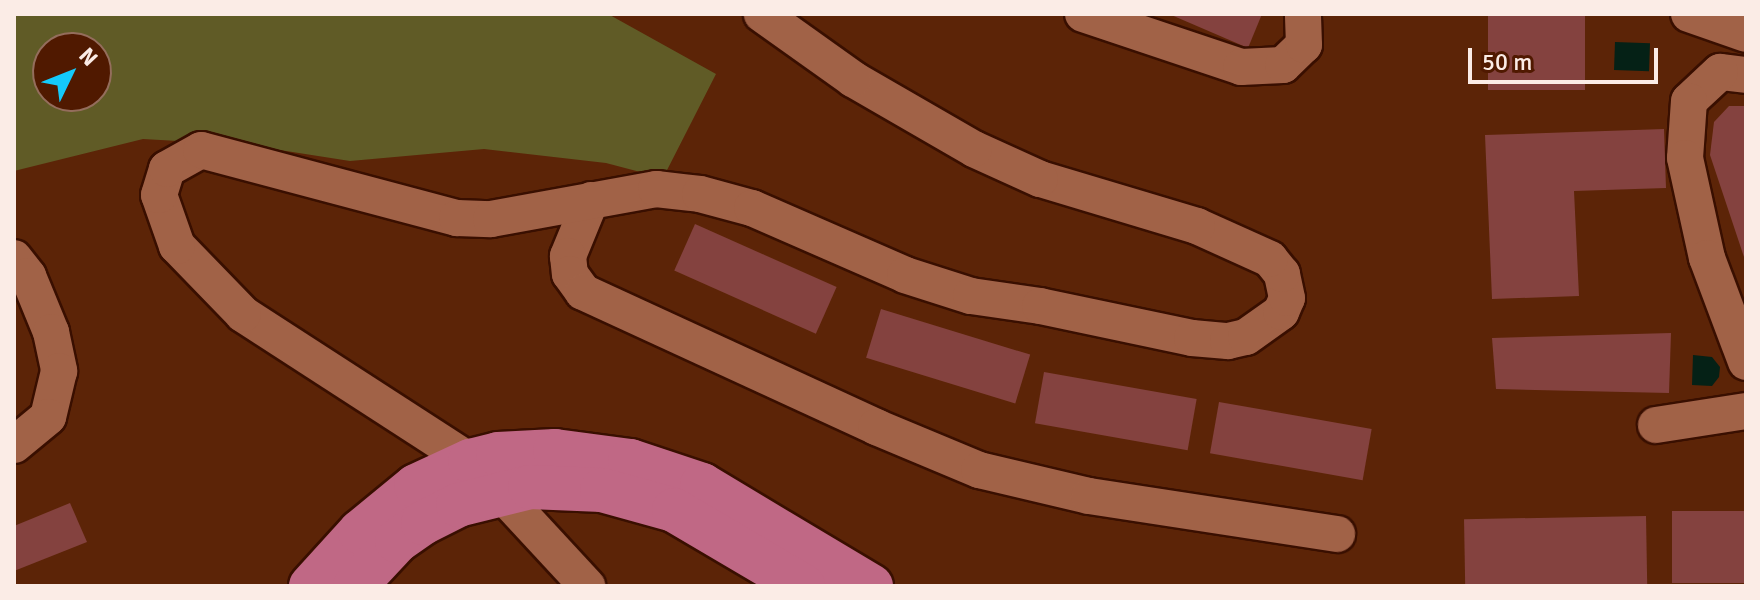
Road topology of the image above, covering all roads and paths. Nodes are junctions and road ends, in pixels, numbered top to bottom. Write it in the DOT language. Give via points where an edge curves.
graph roads {
  1 [pos="762,14"];
  2 [pos="1083,14"];
  3 [pos="1303,14"];
  4 [pos="1689,14"];
  5 [pos="1746,34"];
  6 [pos="1746,75"];
  7 [pos="591,200"];
  8 [pos="14,258"];
  9 [pos="1746,362"];
  10 [pos="1746,411"];
  11 [pos="1656,425"];
  12 [pos="14,445"];
  13 [pos="470,461"];
  14 [pos="501,493"];
  15 [pos="1337,534"];
  16 [pos="311,586"];
  17 [pos="355,586"];
  18 [pos="587,586"];
  19 [pos="803,586"];
  20 [pos="871,586"];
  1 -- 7 [label="street" via="853,79 974,149 1040,179 1197,226 1270,259 1282,274 1287,298 1281,312 1246,337 1192,338 971,296 905,275 752,208 700,194 656,189"];
  2 -- 3 [label="street" via="1241,67 1283,65 1304,45"];
  4 -- 5 [label="street"];
  6 -- 9 [label="street" via="1720,72 1689,101 1685,158 1707,258"];
  7 -- 13 [label="street" via="491,219 457,218 201,150 167,169 159,195 177,246 243,314"];
  7 -- 15 [label="street" via="568,256 570,274 583,292 876,427 979,470 1089,496"];
  8 -- 12 [label="street" via="28,276 51,332 59,371 48,417"];
  10 -- 11 [label="street"];
  13 -- 16 [label="main road" via="395,500"];
  13 -- 20 [label="main road" via="555,451 641,465 702,485"];
  14 -- 17 [label="main road" via="458,505 423,523 397,541"];
  14 -- 18 [label="street"];
  14 -- 19 [label="main road" via="567,487 644,500 700,523"];
}
